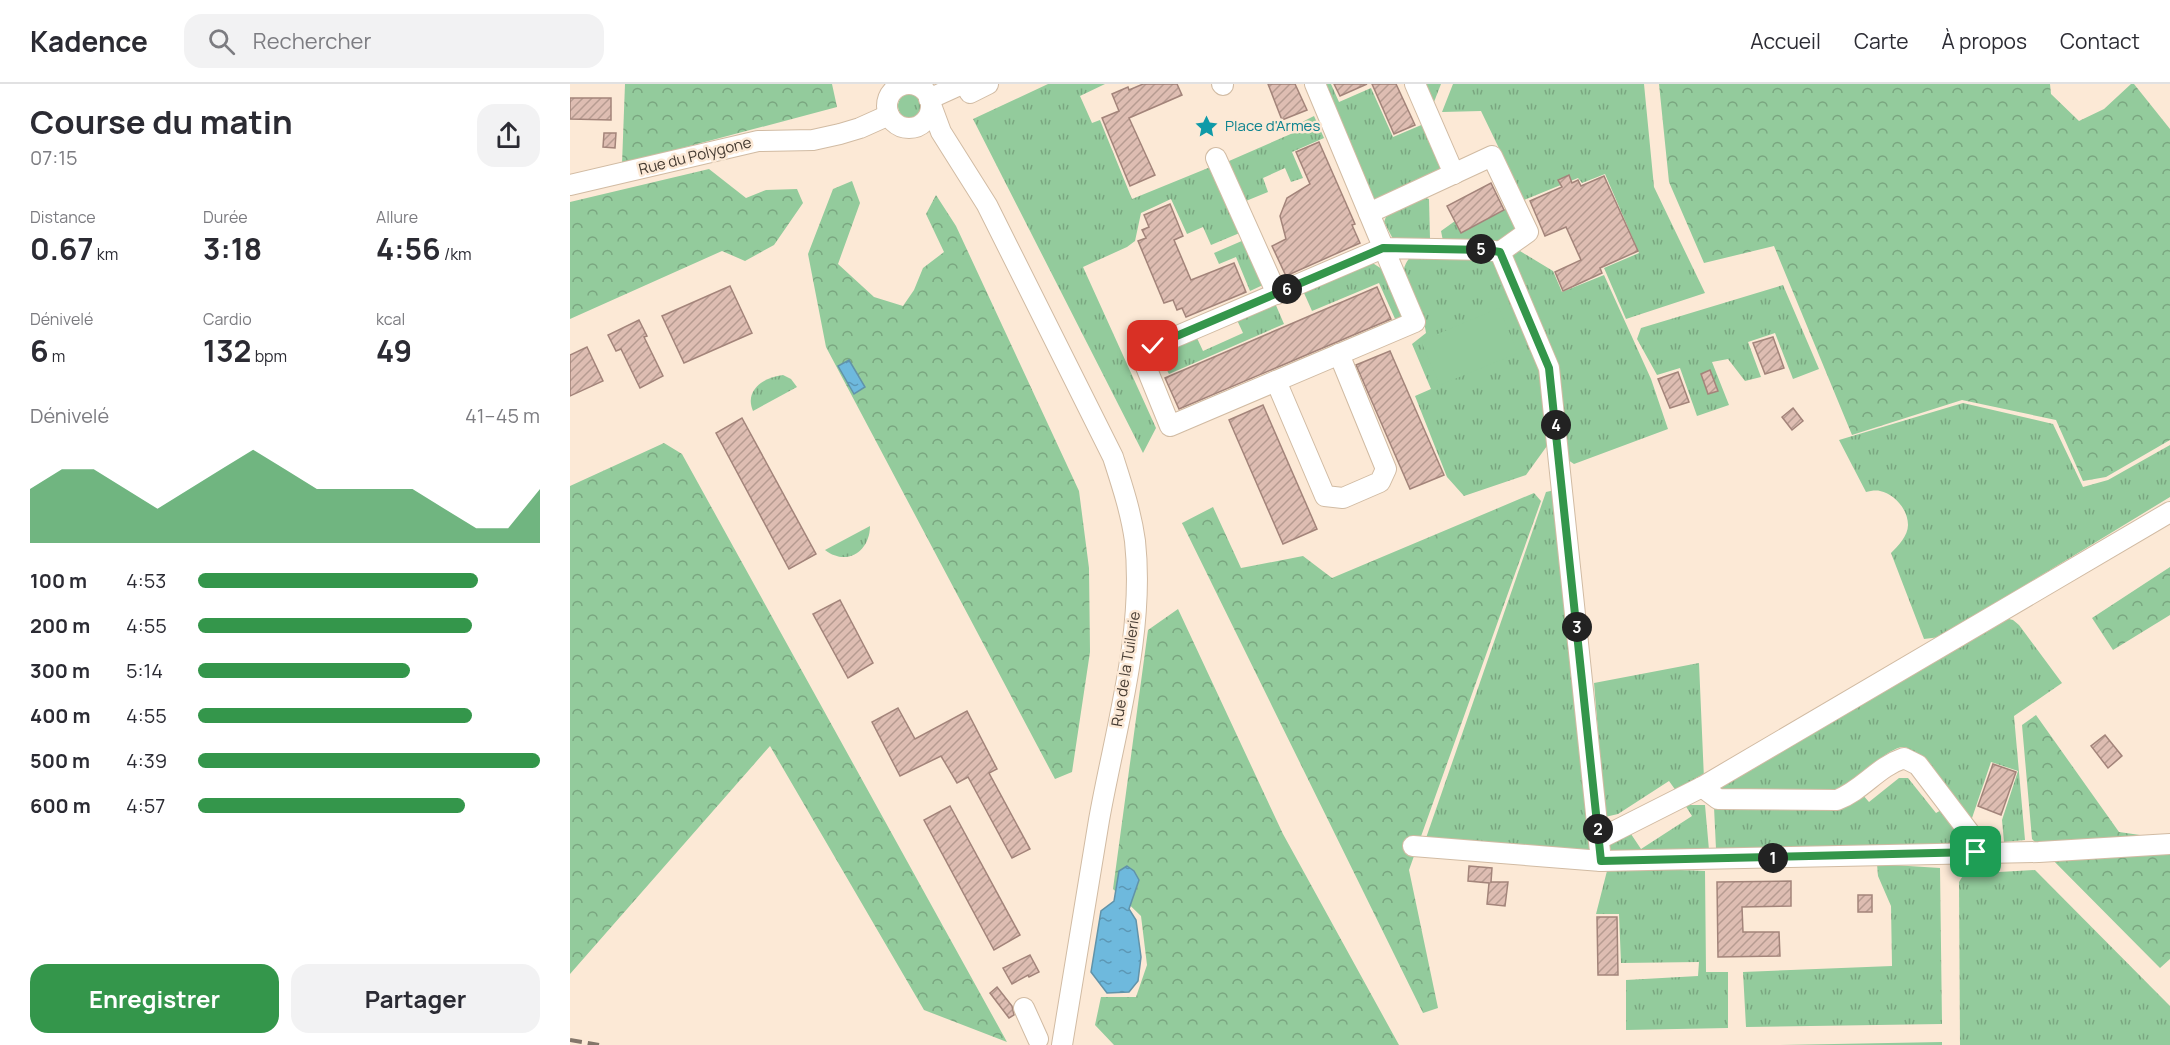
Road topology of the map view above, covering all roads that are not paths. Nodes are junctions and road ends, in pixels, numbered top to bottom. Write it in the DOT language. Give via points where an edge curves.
graph roads {
  1 [pos="963,84"];
  2 [pos="988,84"];
  3 [pos="1315,84"];
  4 [pos="1415,84"];
  5 [pos="918,90"];
  6 [pos="887,100"];
  7 [pos="907,128"];
  8 [pos="1216,158"];
  9 [pos="1454,174"];
  10 [pos="972,181"];
  11 [pos="570,185"];
  12 [pos="1369,213"];
  13 [pos="1383,248"];
  14 [pos="1500,252"];
  15 [pos="1277,294"];
  16 [pos="1339,354"];
  17 [pos="1276,381"];
  18 [pos="2170,512"];
  19 [pos="1702,787"];
  20 [pos="1599,839"];
  21 [pos="2170,844"];
  22 [pos="1413,846"];
  23 [pos="1976,852"];
  24 [pos="1601,861"];
  25 [pos="1024,1008"];
  26 [pos="1036,1042"];
  27 [pos="1061,1045"];
  1 -- 2 [label="street" via="970,93"];
  1 -- 5 [label="street"];
  3 -- 12 [label="street"];
  4 -- 9 [label="street"];
  5 -- 6 [label="street" via="896,88"];
  5 -- 7 [label="street" via="930,112 923,123"];
  5 -- 10 [label="street, Rue de la Tuilerie"];
  6 -- 7 [label="street" via="896,124"];
  6 -- 11 [label="street, Rue du Polygone" via="860,128 840,134 813,140 758,141"];
  7 -- 10 [label="street, Rue de la Tuilerie" via="923,135"];
  8 -- 15 [label="street"];
  9 -- 12 [label="street"];
  9 -- 14 [label="street" via="1492,156 1528,232"];
  10 -- 27 [label="street, Rue de la Tuilerie" via="1113,457 1127,498 1134,540 1136,605 1132,644"];
  12 -- 13 [label="street"];
  13 -- 14 [label="street"];
  13 -- 15 [label="street"];
  13 -- 16 [label="street" via="1415,322"];
  14 -- 20 [label="street" via="1549,368"];
  15 -- 17 [label="street" via="1140,352 1170,426"];
  16 -- 17 [label="street"];
  16 -- 17 [label="street" via="1386,469 1380,482 1343,498 1325,496"];
  18 -- 19 [label="street"];
  19 -- 20 [label="street"];
  19 -- 23 [label="street" via="1718,799 1838,800 1889,763 1904,758 1918,765 1972,836"];
  20 -- 24 [label="street"];
  21 -- 23 [label="street"];
  22 -- 24 [label="street"];
  23 -- 24 [label="street"];
  25 -- 26 [label="street, Rue de la Tuilerie"];
  26 -- 27 [label="street, Rue de la Tuilerie"];
}
